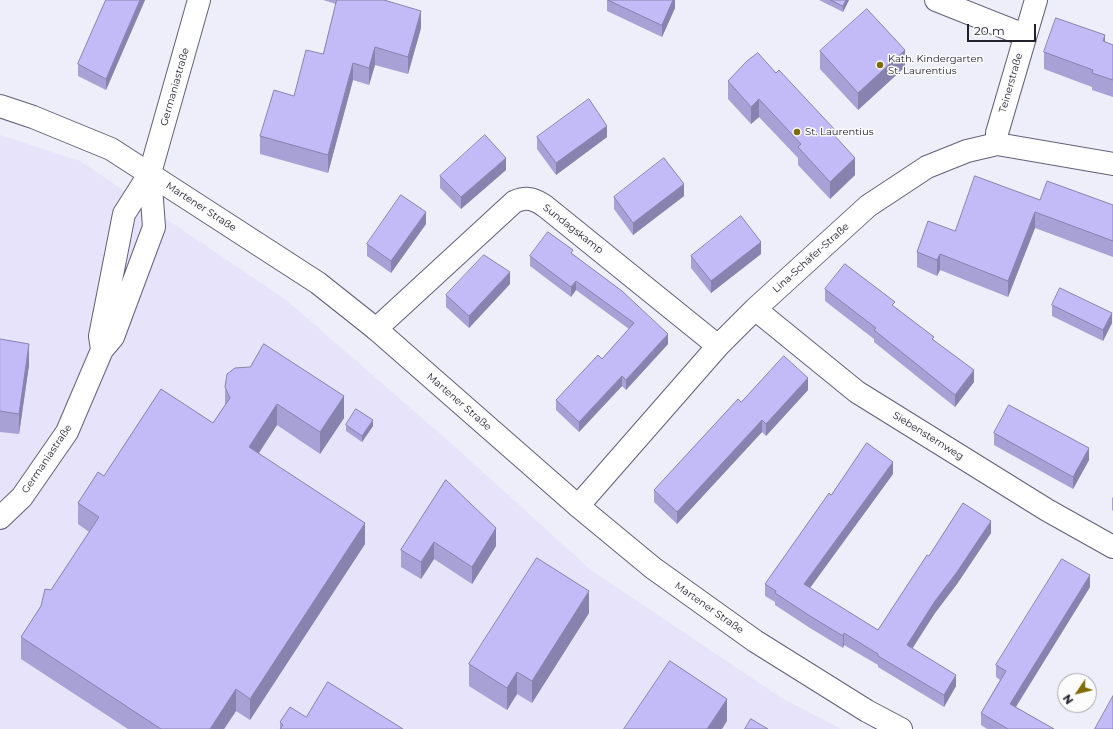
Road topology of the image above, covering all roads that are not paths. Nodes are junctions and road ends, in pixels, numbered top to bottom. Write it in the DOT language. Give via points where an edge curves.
graph roads {
  1 [pos="200,0"];
  2 [pos="936,0"];
  3 [pos="1036,0"];
  4 [pos="1024,35"];
  5 [pos="0,106"];
  6 [pos="997,144"];
  7 [pos="1113,164"];
  8 [pos="150,173"];
  9 [pos="755,309"];
  10 [pos="376,330"];
  11 [pos="718,346"];
  12 [pos="102,350"];
  13 [pos="578,506"];
  14 [pos="0,518"];
  15 [pos="1113,547"];
  16 [pos="900,729"];
  1 -- 8 [label="street, Germaniastraße"];
  2 -- 4 [label="street"];
  3 -- 4 [label="street, Teinerstraße"];
  4 -- 6 [label="street, Teinerstraße" via="997,133"];
  5 -- 8 [label="street, Martener Straße" via="111,149"];
  6 -- 7 [label="street, Lina-Schäfer-Straße"];
  6 -- 9 [label="street, Lina-Schäfer-Straße" via="968,151 927,166 868,206"];
  8 -- 10 [label="street, Martener Straße" via="318,283"];
  8 -- 12 [label="street, Germaniastraße" via="124,214 100,336"];
  8 -- 12 [label="street, Germaniastraße" via="154,227 113,337"];
  9 -- 11 [label="street, Lina-Schäfer-Straße"];
  9 -- 15 [label="street, Siebensternweg" via="857,392 1047,510"];
  10 -- 11 [label="street, Sundagskamp" via="514,202 523,198 536,199"];
  10 -- 13 [label="street, Martener Straße"];
  11 -- 13 [label="street, Lina-Schäfer-Straße"];
  12 -- 14 [label="street, Germaniastraße" via="67,432 22,497"];
  13 -- 16 [label="street, Martener Straße" via="653,568 755,641"];
}
